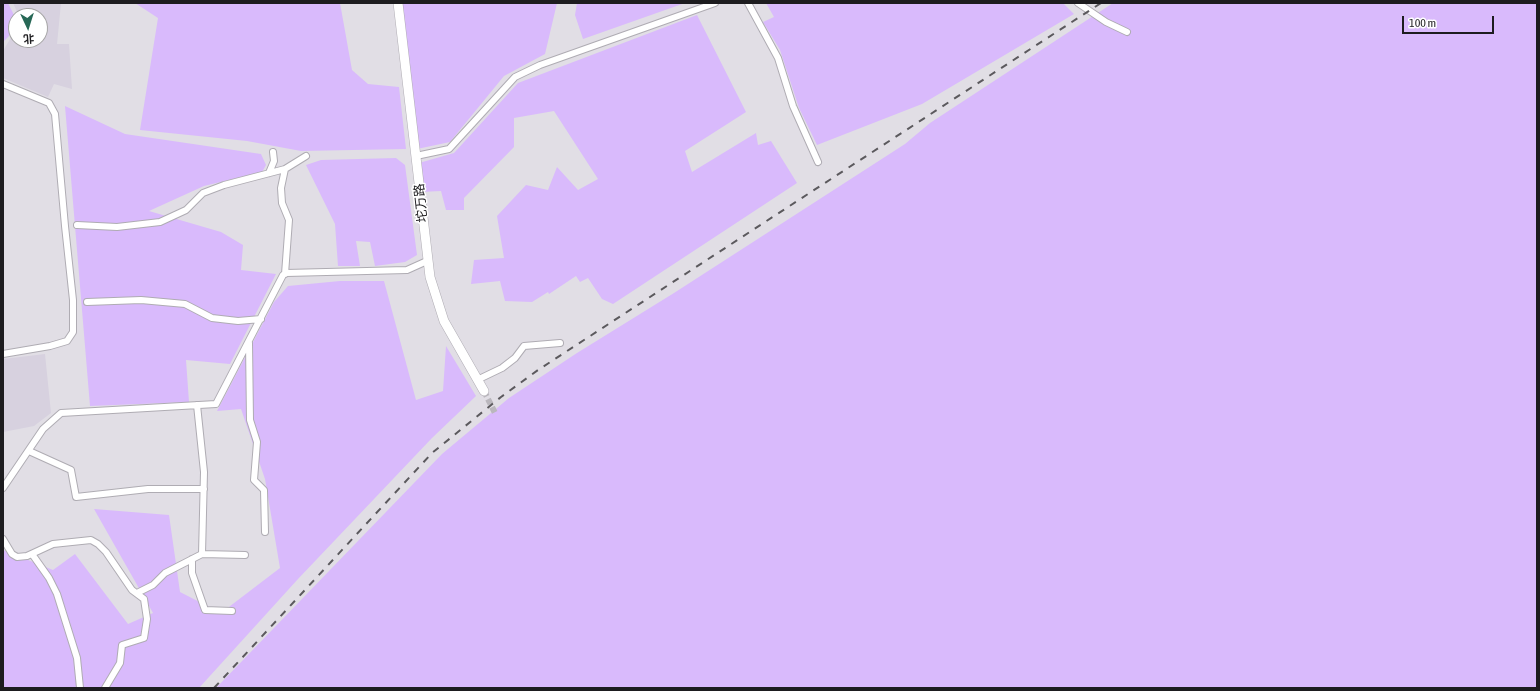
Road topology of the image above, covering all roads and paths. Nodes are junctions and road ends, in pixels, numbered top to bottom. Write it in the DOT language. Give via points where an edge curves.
graph roads {
  1 [pos="398,3"];
  2 [pos="715,3"];
  3 [pos="748,3"];
  4 [pos="1078,3"];
  5 [pos="1127,32"];
  6 [pos="3,84"];
  7 [pos="273,152"];
  8 [pos="306,156"];
  9 [pos="416,156"];
  10 [pos="818,162"];
  11 [pos="285,169"];
  12 [pos="268,173"];
  13 [pos="77,224"];
  14 [pos="427,262"];
  15 [pos="285,274"];
  16 [pos="87,302"];
  17 [pos="261,319"];
  18 [pos="249,342"];
  19 [pos="560,344"];
  20 [pos="3,354"];
  21 [pos="477,380"];
  22 [pos="484,391"];
  23 [pos="197,405"];
  24 [pos="29,451"];
  25 [pos="3,488"];
  26 [pos="204,489"];
  27 [pos="265,532"];
  28 [pos="3,539"];
  29 [pos="32,554"];
  30 [pos="202,554"];
  31 [pos="245,555"];
  32 [pos="192,559"];
  33 [pos="137,593"];
  34 [pos="232,610"];
  35 [pos="80,688"];
  36 [pos="105,688"];
  1 -- 9 [label="main road, 坨万路"];
  2 -- 9 [label="street" via="540,65 515,77 449,149"];
  3 -- 10 [label="street" via="778,58 794,106"];
  4 -- 5 [label="street" via="1106,22"];
  6 -- 20 [label="street" via="49,103 55,114 73,300 73,332 67,341"];
  7 -- 12 [label="street" via="274,161"];
  8 -- 11 [label="street"];
  9 -- 14 [label="main road, 坨万路"];
  11 -- 12 [label="street"];
  11 -- 15 [label="street" via="281,188 282,202 288,220"];
  12 -- 13 [label="street" via="203,193 186,210 160,222 117,227"];
  14 -- 15 [label="street" via="407,270"];
  14 -- 21 [label="main road, 坨万路" via="439,310"];
  15 -- 17 [label="street"];
  16 -- 17 [label="street" via="141,300 185,304 212,318 238,321"];
  17 -- 18 [label="street"];
  18 -- 23 [label="street" via="216,404"];
  18 -- 27 [label="street" via="250,420 257,442 254,480 264,490"];
  19 -- 21 [label="street" via="524,346 515,358 502,368"];
  21 -- 22 [label="main road, 坨万路"];
  23 -- 24 [label="street" via="61,413 43,429"];
  23 -- 26 [label="street"];
  24 -- 25 [label="street"];
  24 -- 26 [label="street" via="71,470 76,497 148,489"];
  26 -- 30 [label="street"];
  28 -- 29 [label="street" via="12,554 17,557"];
  29 -- 33 [label="street" via="53,544 91,540 106,552 132,590"];
  29 -- 35 [label="street" via="57,594 77,658"];
  30 -- 31 [label="street"];
  30 -- 32 [label="street"];
  32 -- 33 [label="street" via="165,573 153,585"];
  32 -- 34 [label="street" via="192,573 204,610"];
  33 -- 36 [label="street" via="144,599 146,633 144,638 122,645 120,663"];
}
